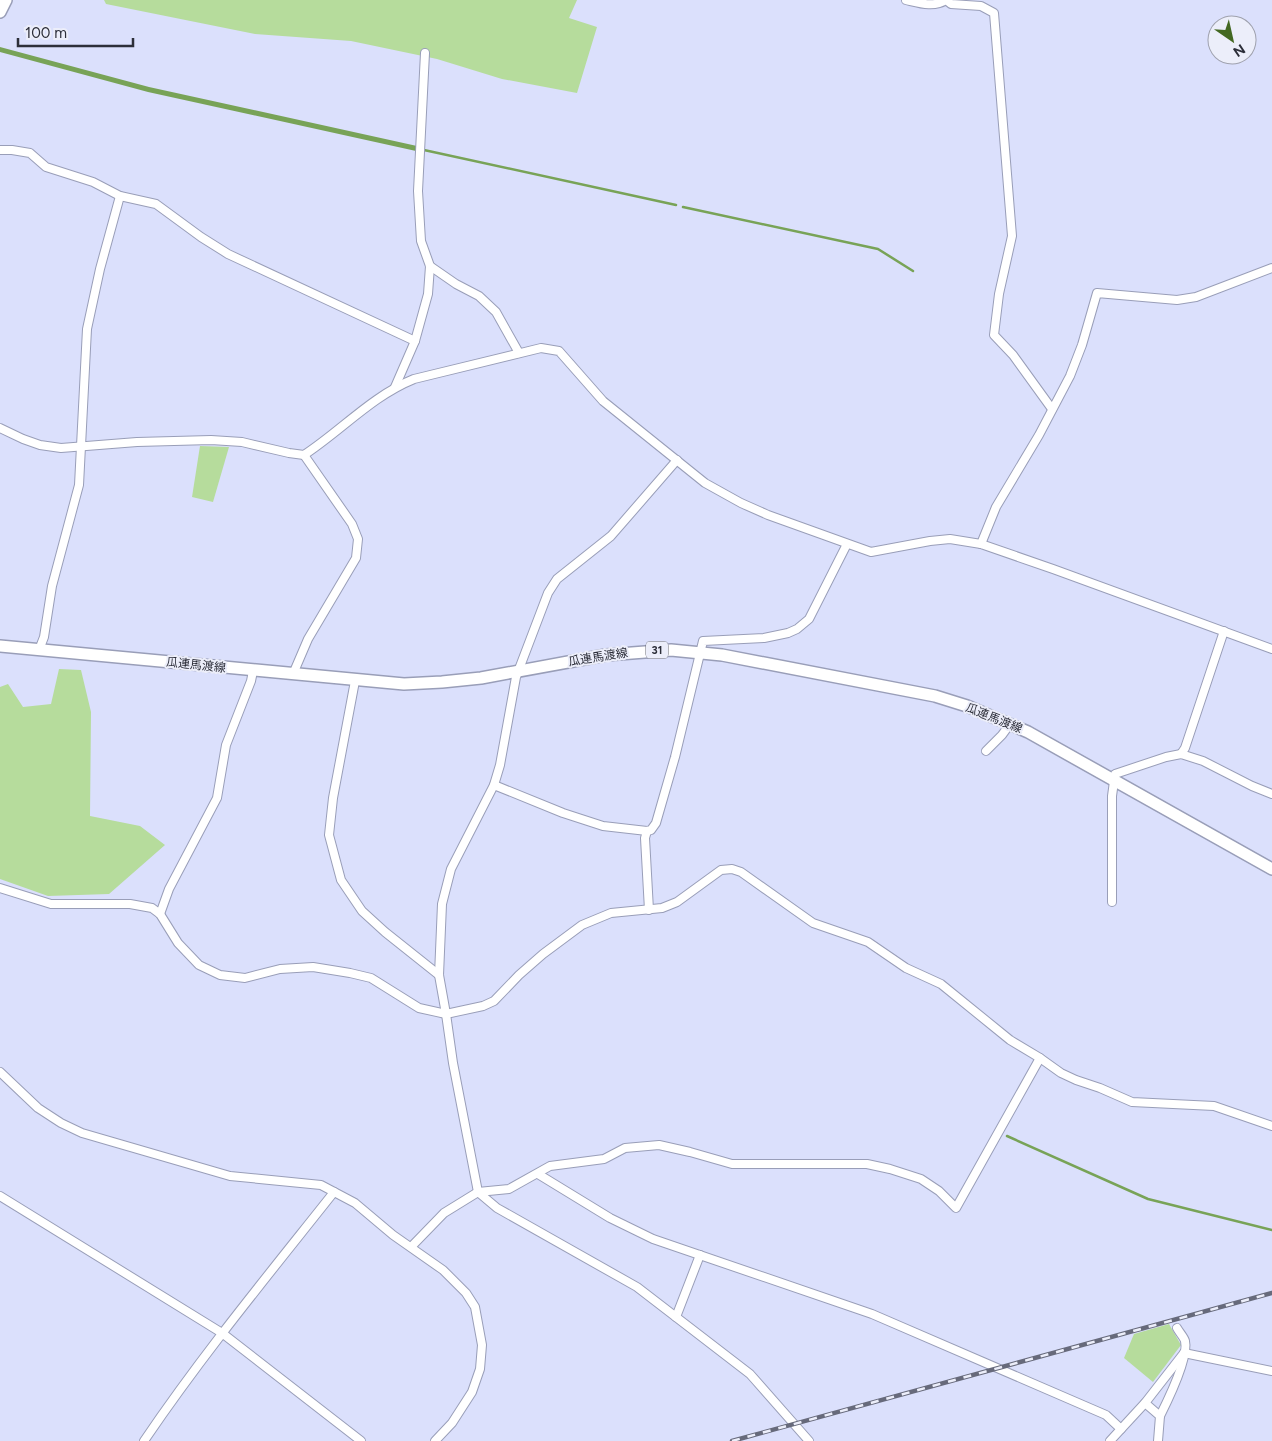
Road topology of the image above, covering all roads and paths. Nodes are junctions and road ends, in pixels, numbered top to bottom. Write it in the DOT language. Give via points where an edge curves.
graph roads {
  1 [pos="6,0"];
  2 [pos="906,0"];
  3 [pos="0,12"];
  4 [pos="425,53"];
  5 [pos="0,150"];
  6 [pos="120,196"];
  7 [pos="430,266"];
  8 [pos="1272,268"];
  9 [pos="415,341"];
  10 [pos="519,353"];
  11 [pos="395,387"];
  12 [pos="1052,408"];
  13 [pos="0,428"];
  14 [pos="82,445"];
  15 [pos="304,455"];
  16 [pos="677,460"];
  17 [pos="846,544"];
  18 [pos="981,544"];
  19 [pos="1224,631"];
  20 [pos="0,646"];
  21 [pos="1272,649"];
  22 [pos="39,650"];
  23 [pos="700,652"];
  24 [pos="253,671"];
  25 [pos="520,671"];
  26 [pos="293,674"];
  27 [pos="355,680"];
  28 [pos="1010,724"];
  29 [pos="986,751"];
  30 [pos="1181,754"];
  31 [pos="1115,780"];
  32 [pos="494,785"];
  33 [pos="1272,794"];
  34 [pos="647,831"];
  35 [pos="1272,869"];
  36 [pos="0,888"];
  37 [pos="1112,902"];
  38 [pos="649,910"];
  39 [pos="160,914"];
  40 [pos="439,975"];
  41 [pos="446,1014"];
  42 [pos="1040,1058"];
  43 [pos="0,1072"];
  44 [pos="1272,1126"];
  45 [pos="538,1174"];
  46 [pos="334,1192"];
  47 [pos="478,1192"];
  48 [pos="0,1196"];
  49 [pos="411,1247"];
  50 [pos="700,1256"];
  51 [pos="676,1317"];
  52 [pos="1177,1328"];
  53 [pos="222,1333"];
  54 [pos="1184,1353"];
  55 [pos="1272,1371"];
  56 [pos="1144,1403"];
  57 [pos="1160,1416"];
  58 [pos="1121,1429"];
  59 [pos="144,1441"];
  60 [pos="361,1441"];
  61 [pos="435,1441"];
  62 [pos="809,1441"];
  63 [pos="1110,1441"];
  64 [pos="1158,1441"];
  1 -- 3 [label="main road"];
  2 -- 12 [label="street" via="939,4 946,0 951,4 981,6 994,13 1012,236 994,335"];
  4 -- 7 [label="street" via="418,191 421,241"];
  5 -- 6 [label="street" via="30,153 46,167 93,182"];
  6 -- 9 [label="street" via="156,204 228,254"];
  6 -- 14 [label="street" via="87,329"];
  7 -- 9 [label="street" via="428,294"];
  7 -- 10 [label="street" via="479,296 496,312"];
  8 -- 12 [label="street" via="1196,297 1177,300 1097,293 1070,376"];
  9 -- 11 [label="street"];
  10 -- 11 [label="street" via="414,379"];
  10 -- 16 [label="street" via="541,348 559,351 603,401"];
  11 -- 15 [label="street"];
  12 -- 18 [label="street" via="996,507"];
  13 -- 14 [label="street" via="40,445 61,448"];
  14 -- 15 [label="street" via="211,440 242,442"];
  14 -- 22 [label="street" via="79,485"];
  15 -- 26 [label="street" via="352,524 358,539 356,558 308,639"];
  16 -- 17 [label="street" via="705,483 741,503"];
  16 -- 25 [label="street" via="611,536 557,579 548,593"];
  17 -- 18 [label="street" via="871,552 950,539"];
  17 -- 23 [label="street" via="809,619 797,629 764,638 703,641"];
  18 -- 19 [label="street"];
  19 -- 21 [label="street"];
  19 -- 30 [label="street"];
  20 -- 22 [label="main road, 瓜連馬渡線 / 31"];
  22 -- 24 [label="main road, 瓜連馬渡線 / 31"];
  23 -- 25 [label="main road, 瓜連馬渡線 / 31" via="634,652"];
  23 -- 28 [label="main road, 瓜連馬渡線 / 31" via="935,696"];
  23 -- 34 [label="street" via="656,822"];
  24 -- 26 [label="main road, 瓜連馬渡線 / 31"];
  24 -- 39 [label="street" via="226,745 217,798 169,889"];
  25 -- 27 [label="main road, 瓜連馬渡線 / 31" via="442,682 404,684"];
  25 -- 32 [label="street" via="513,689"];
  26 -- 27 [label="main road, 瓜連馬渡線 / 31"];
  27 -- 40 [label="street" via="329,835 341,880 362,911"];
  28 -- 29 [label="street"];
  28 -- 31 [label="main road, 瓜連馬渡線 / 31"];
  30 -- 31 [label="street" via="1120,772 1115,774"];
  30 -- 33 [label="street"];
  31 -- 35 [label="main road, 瓜連馬渡線 / 31"];
  31 -- 37 [label="street" via="1112,796"];
  32 -- 34 [label="street" via="602,826"];
  32 -- 40 [label="street" via="451,869 442,904"];
  34 -- 38 [label="street"];
  36 -- 39 [label="street" via="51,904 130,904 152,908"];
  38 -- 41 [label="street" via="611,913 582,925 542,954 494,1001"];
  38 -- 42 [label="street" via="677,902 721,870 741,872 813,924 868,942 906,968 941,984 1010,1040"];
  39 -- 41 [label="street" via="178,943 199,965 220,975 245,978 280,969 313,967 350,973 371,978 419,1008"];
  40 -- 41 [label="street"];
  41 -- 47 [label="street"];
  42 -- 44 [label="street" via="1076,1080 1132,1102 1214,1106"];
  42 -- 45 [label="street" via="956,1208 921,1179 867,1164 732,1164 659,1145 625,1148 604,1159 550,1166"];
  43 -- 46 [label="street" via="38,1108 82,1133 230,1176 306,1182"];
  45 -- 47 [label="street" via="509,1189"];
  45 -- 50 [label="street" via="610,1218 653,1239"];
  46 -- 49 [label="street" via="355,1202 392,1235"];
  46 -- 53 [label="street"];
  47 -- 49 [label="street" via="444,1213"];
  47 -- 51 [label="street" via="497,1208 637,1287"];
  48 -- 53 [label="street"];
  49 -- 61 [label="street" via="443,1270 466,1293 474,1307 482,1345 480,1369 472,1392 452,1424"];
  50 -- 51 [label="street"];
  50 -- 58 [label="street" via="872,1314 1106,1415"];
  51 -- 62 [label="street" via="750,1374"];
  52 -- 54 [label="street" via="1185,1342"];
  53 -- 59 [label="street"];
  53 -- 60 [label="street"];
  54 -- 55 [label="street"];
  54 -- 56 [label="street"];
  54 -- 57 [label="street" via="1175,1386"];
  56 -- 57 [label="street"];
  56 -- 58 [label="street"];
  57 -- 64 [label="street"];
  58 -- 63 [label="street"];
}
